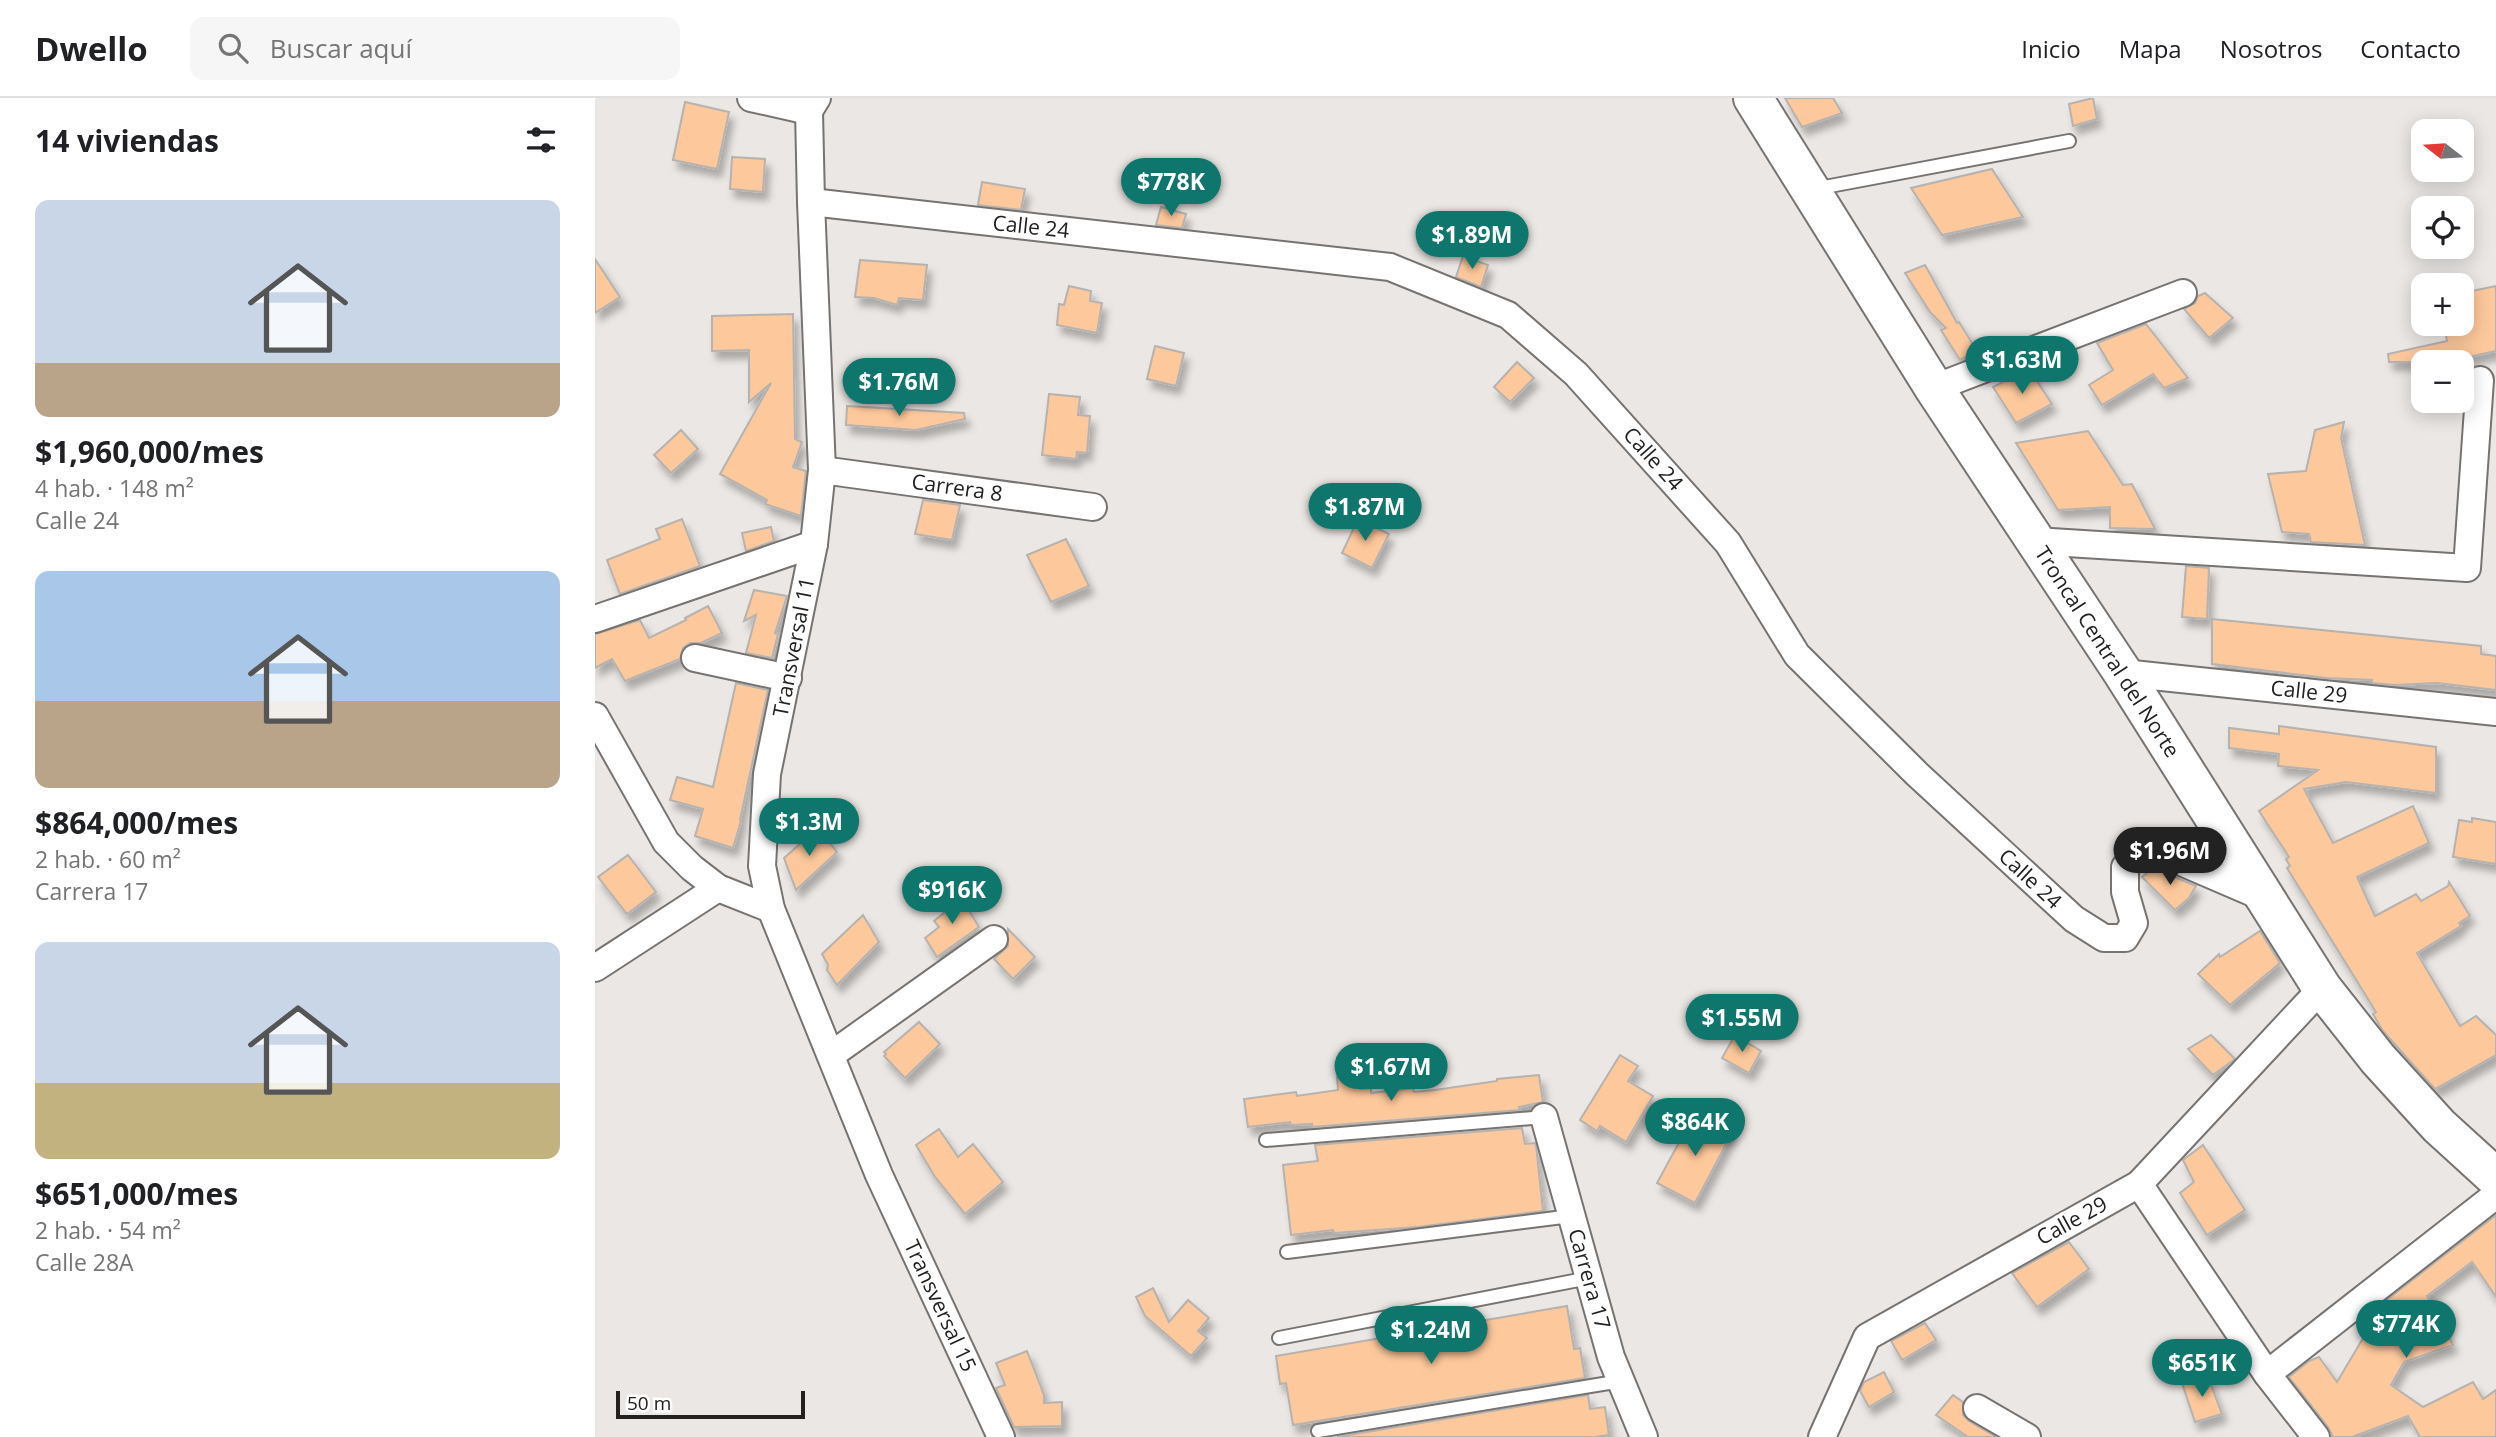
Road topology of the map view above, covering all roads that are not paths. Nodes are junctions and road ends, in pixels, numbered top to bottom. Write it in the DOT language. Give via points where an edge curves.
graph roads {
  1 [pos="751,98"];
  2 [pos="1753,98"];
  3 [pos="813,105"];
  4 [pos="2069,141"];
  5 [pos="1810,189"];
  6 [pos="811,202"];
  7 [pos="2183,293"];
  8 [pos="2480,380"];
  9 [pos="1934,388"];
  10 [pos="822,470"];
  11 [pos="1093,507"];
  12 [pos="2035,541"];
  13 [pos="814,544"];
  14 [pos="595,619"];
  15 [pos="695,658"];
  16 [pos="2123,673"];
  17 [pos="788,678"];
  18 [pos="2496,712"];
  19 [pos="595,716"];
  20 [pos="718,888"];
  21 [pos="2265,898"];
  22 [pos="771,909"];
  23 [pos="994,939"];
  24 [pos="595,968"];
  25 [pos="2322,988"];
  26 [pos="831,1055"];
  27 [pos="1543,1117"];
  28 [pos="1266,1140"];
  29 [pos="879,1175"];
  30 [pos="2496,1178"];
  31 [pos="2139,1184"];
  32 [pos="2496,1195"];
  33 [pos="1571,1216"];
  34 [pos="1287,1252"];
  35 [pos="1588,1278"];
  36 [pos="1279,1338"];
  37 [pos="2267,1374"];
  38 [pos="1621,1381"];
  39 [pos="1976,1408"];
  40 [pos="1318,1431"];
  41 [pos="1001,1437"];
  42 [pos="1644,1437"];
  43 [pos="1822,1437"];
  44 [pos="2027,1437"];
  45 [pos="2316,1437"];
  1 -- 3 [label="street"];
  2 -- 5 [label="highway, Troncal Central del Norte"];
  3 -- 6 [label="street, Transversal 11"];
  4 -- 5 [label="lane"];
  5 -- 9 [label="highway, Troncal Central del Norte"];
  6 -- 10 [label="street, Transversal 11"];
  6 -- 21 [label="street, Calle 24" via="1390,267 1508,315 1576,374 1728,543 1797,655 2074,919 2104,938 2125,938 2134,923 2125,892 2125,867 2139,852 2158,852"];
  7 -- 9 [label="street"];
  8 -- 12 [label="street" via="2467,568"];
  9 -- 12 [label="highway, Troncal Central del Norte"];
  10 -- 11 [label="street, Carrera 8"];
  10 -- 13 [label="street, Transversal 11"];
  12 -- 16 [label="highway, Troncal Central del Norte"];
  13 -- 14 [label="street"];
  13 -- 17 [label="street, Transversal 11"];
  15 -- 17 [label="street"];
  16 -- 18 [label="street, Calle 29"];
  16 -- 21 [label="highway, Troncal Central del Norte"];
  17 -- 22 [label="street, Transversal 11" via="767,774 762,866"];
  19 -- 20 [label="street" via="666,842"];
  20 -- 22 [label="street"];
  20 -- 24 [label="street"];
  21 -- 25 [label="highway, Troncal Central del Norte"];
  22 -- 26 [label="street, Transversal 11"];
  23 -- 26 [label="street"];
  25 -- 30 [label="highway, Troncal Central del Norte" via="2386,1069"];
  25 -- 31 [label="street, Calle 29"];
  26 -- 29 [label="street, Transversal 11"];
  27 -- 28 [label="lane"];
  27 -- 33 [label="street, Carrera 17"];
  29 -- 41 [label="street, Transversal 15"];
  31 -- 37 [label="street"];
  31 -- 43 [label="street, Calle 29" via="1867,1337"];
  32 -- 37 [label="street"];
  33 -- 34 [label="lane"];
  33 -- 35 [label="street, Carrera 17"];
  35 -- 36 [label="lane"];
  35 -- 38 [label="street, Carrera 17"];
  37 -- 45 [label="street"];
  38 -- 40 [label="lane"];
  38 -- 42 [label="street, Carrera 17"];
  39 -- 44 [label="street"];
}
